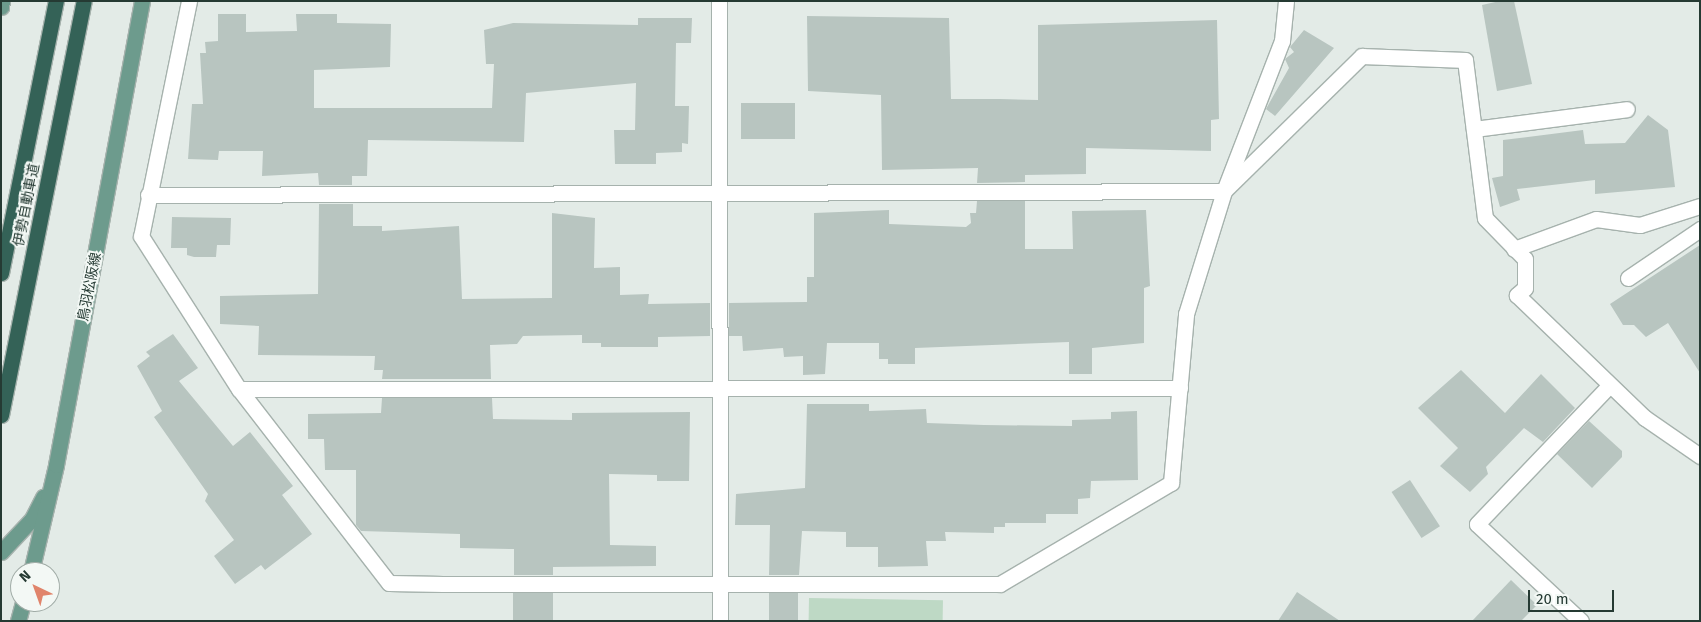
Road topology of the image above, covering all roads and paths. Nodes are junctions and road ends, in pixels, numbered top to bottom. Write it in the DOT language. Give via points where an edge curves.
graph roads {
  1 [pos="2,1"];
  2 [pos="56,1"];
  3 [pos="84,1"];
  4 [pos="142,1"];
  5 [pos="189,1"];
  6 [pos="719,1"];
  7 [pos="1286,1"];
  8 [pos="1,7"];
  9 [pos="1627,109"];
  10 [pos="1474,129"];
  11 [pos="1224,191"];
  12 [pos="720,192"];
  13 [pos="148,195"];
  14 [pos="1700,206"];
  15 [pos="1700,229"];
  16 [pos="1514,248"];
  17 [pos="1,273"];
  18 [pos="1628,278"];
  19 [pos="1610,386"];
  20 [pos="720,388"];
  21 [pos="1180,388"];
  22 [pos="239,389"];
  23 [pos="1,415"];
  24 [pos="1700,456"];
  25 [pos="56,465"];
  26 [pos="1,552"];
  27 [pos="33,562"];
  28 [pos="720,582"];
  29 [pos="720,621"];
  30 [pos="1581,621"];
  1 -- 8 [label="main road"];
  2 -- 17 [label="highway, 伊勢自動車道"];
  3 -- 23 [label="highway, 伊勢自動車道"];
  4 -- 25 [label="main road, 鳥羽松阪線"];
  5 -- 13 [label="street"];
  6 -- 12 [label="street"];
  7 -- 11 [label="street" via="1282,41"];
  9 -- 10 [label="street"];
  10 -- 11 [label="street" via="1465,60 1362,56"];
  10 -- 16 [label="street" via="1485,218"];
  11 -- 12 [label="street"];
  11 -- 21 [label="street" via="1186,314"];
  12 -- 13 [label="street"];
  12 -- 20 [label="street"];
  13 -- 22 [label="street" via="141,236"];
  14 -- 16 [label="street" via="1640,225 1596,219"];
  15 -- 18 [label="street"];
  16 -- 19 [label="street" via="1525,259 1525,288 1517,295"];
  19 -- 24 [label="street" via="1670,439"];
  19 -- 30 [label="street" via="1477,524"];
  20 -- 21 [label="street"];
  20 -- 22 [label="street"];
  20 -- 28 [label="street"];
  21 -- 28 [label="street" via="1171,483 1000,584"];
  22 -- 28 [label="street" via="389,583"];
  25 -- 26 [label="main road" via="32,519"];
  25 -- 27 [label="main road, 鳥羽松阪線"];
  28 -- 29 [label="street"];
}
